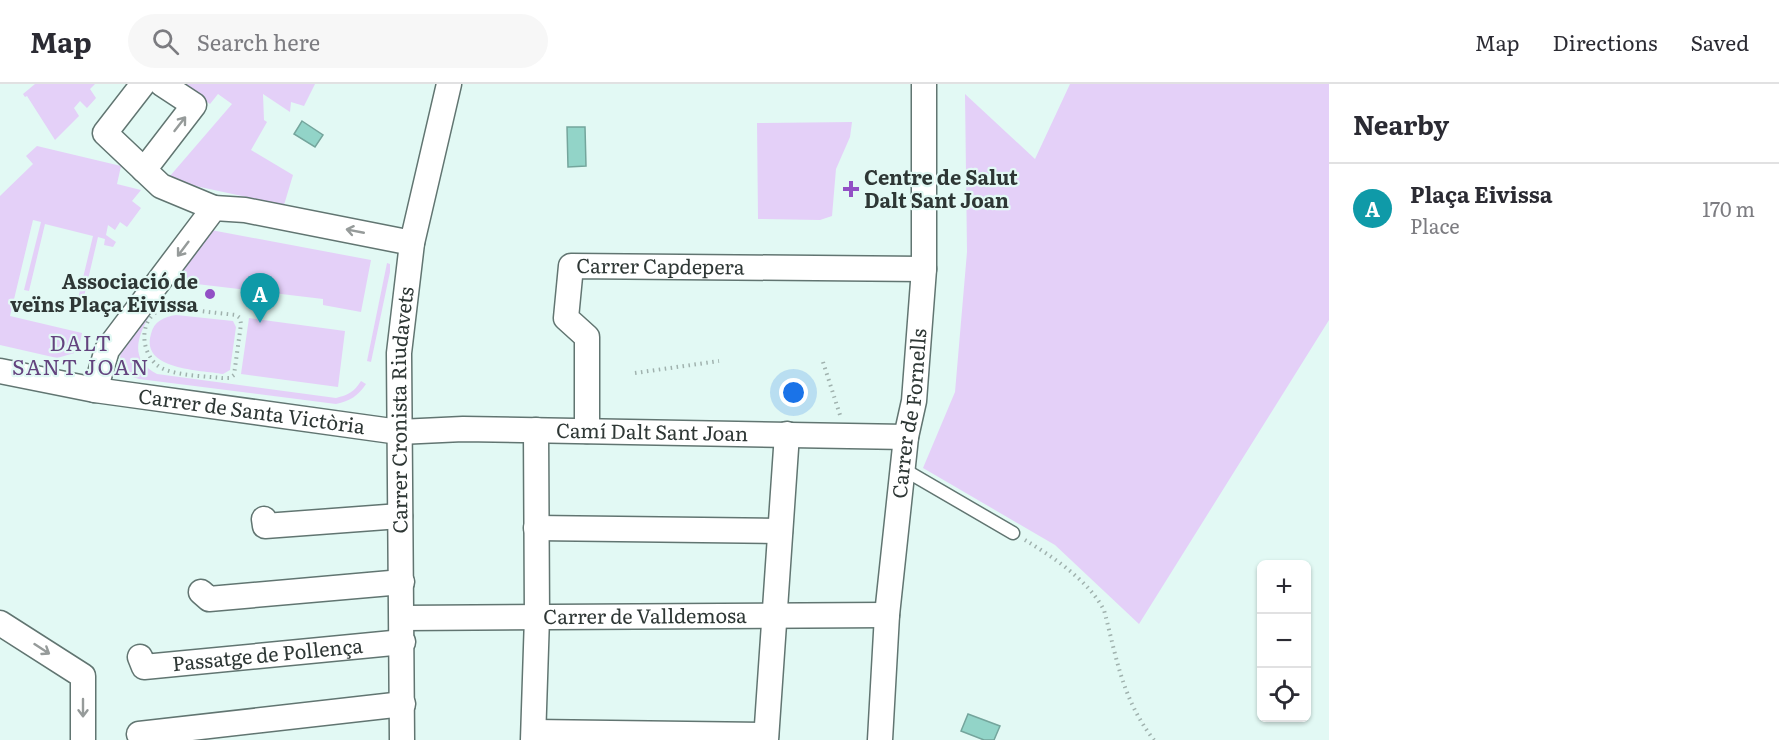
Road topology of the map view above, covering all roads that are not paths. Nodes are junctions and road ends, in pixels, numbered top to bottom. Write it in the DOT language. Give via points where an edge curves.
graph roads {
  1 [pos="143,84"];
  2 [pos="162,84"];
  3 [pos="449,84"];
  4 [pos="924,84"];
  5 [pos="144,170"];
  6 [pos="214,207"];
  7 [pos="412,243"];
  8 [pos="924,268"];
  9 [pos="0,371"];
  10 [pos="95,390"];
  11 [pos="536,430"];
  12 [pos="587,431"];
  13 [pos="399,432"];
  14 [pos="787,434"];
  15 [pos="906,437"];
  16 [pos="903,469"];
  17 [pos="400,516"];
  18 [pos="264,519"];
  19 [pos="536,528"];
  20 [pos="780,531"];
  21 [pos="1013,533"];
  22 [pos="402,582"];
  23 [pos="201,592"];
  24 [pos="887,615"];
  25 [pos="774,616"];
  26 [pos="537,617"];
  27 [pos="403,618"];
  28 [pos="0,622"];
  29 [pos="403,642"];
  30 [pos="140,657"];
  31 [pos="402,704"];
  32 [pos="139,734"];
  33 [pos="533,736"];
  34 [pos="766,737"];
  35 [pos="83,740"];
  36 [pos="402,740"];
  37 [pos="880,740"];
  1 -- 5 [label="street" via="105,133"];
  5 -- 2 [label="street, one-way" via="194,105"];
  3 -- 7 [label="street, Carrer Cronista Riudavets"];
  4 -- 8 [label="street, Carrer de Fornells"];
  5 -- 6 [label="street" via="162,186"];
  7 -- 6 [label="street, one-way"];
  6 -- 10 [label="street, one-way" via="107,350"];
  7 -- 13 [label="street, Carrer Cronista Riudavets" via="399,353"];
  8 -- 12 [label="street, Carrer Capdepera" via="571,266 566,318 587,336"];
  8 -- 15 [label="street, Carrer de Fornells" via="914,401"];
  9 -- 10 [label="street, Carrer de Santa Victòria"];
  10 -- 13 [label="street, Carrer de Santa Victòria"];
  11 -- 12 [label="street, Camí Dalt Sant Joan"];
  11 -- 13 [label="street, Camí Dalt Sant Joan"];
  11 -- 19 [label="street"];
  12 -- 14 [label="street, Camí Dalt Sant Joan"];
  13 -- 17 [label="street, Carrer Cronista Riudavets"];
  14 -- 15 [label="street, Camí Dalt Sant Joan"];
  14 -- 20 [label="street"];
  15 -- 16 [label="street, Carrer de Fornells"];
  16 -- 21 [label="lane"];
  16 -- 24 [label="street, Carrer de Fornells"];
  17 -- 18 [label="street" via="266,526"];
  17 -- 22 [label="street, Carrer Cronista Riudavets"];
  19 -- 20 [label="street"];
  19 -- 26 [label="street"];
  20 -- 25 [label="street"];
  22 -- 23 [label="street" via="209,599"];
  22 -- 27 [label="street, Carrer Cronista Riudavets"];
  24 -- 25 [label="street, Carrer de Valldemosa"];
  24 -- 37 [label="street, Carrer de Fornells"];
  25 -- 26 [label="street, Carrer de Valldemosa"];
  25 -- 34 [label="street"];
  26 -- 27 [label="street, Carrer de Valldemosa"];
  26 -- 33 [label="street"];
  27 -- 29 [label="street, Carrer Cronista Riudavets"];
  28 -- 35 [label="street, one-way" via="83,676"];
  29 -- 30 [label="street, Passatge de Pollença" via="144,667"];
  29 -- 31 [label="street, Carrer Cronista Riudavets"];
  31 -- 32 [label="street"];
  31 -- 36 [label="street, Carrer Cronista Riudavets"];
  33 -- 34 [label="street"];
}
